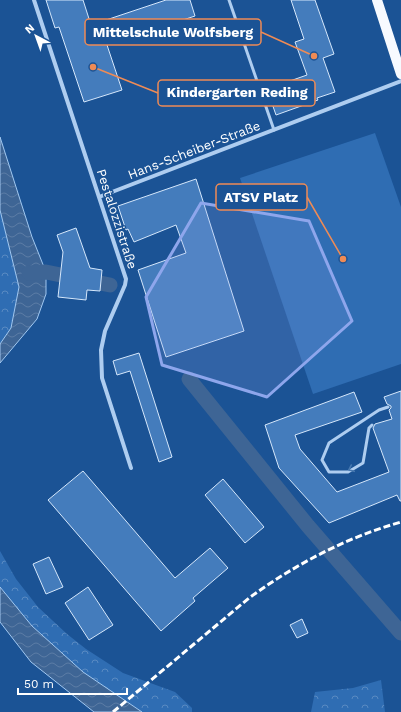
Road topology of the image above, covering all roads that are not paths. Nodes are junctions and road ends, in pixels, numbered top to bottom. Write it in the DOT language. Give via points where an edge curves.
graph roads {
  1 [pos="34,0"];
  2 [pos="229,0"];
  3 [pos="377,0"];
  4 [pos="401,74"];
  5 [pos="401,81"];
  6 [pos="274,130"];
  7 [pos="99,198"];
  8 [pos="388,407"];
  9 [pos="372,425"];
  10 [pos="132,468"];
  1 -- 7 [label="street, Pestalozzistraße"];
  2 -- 6 [label="lane, Hans-Scheiber-Straße"];
  3 -- 4 [label="main road"];
  5 -- 6 [label="street, Hans-Scheiber-Straße"];
  6 -- 7 [label="street, Hans-Scheiber-Straße"];
  7 -- 10 [label="street, Pestalozzistraße" via="126,279 105,331 101,350 102,378"];
  9 -- 8 [label="lane, one-way" via="369,428 363,463 348,472 329,472 322,460 329,443 379,410"];
}
